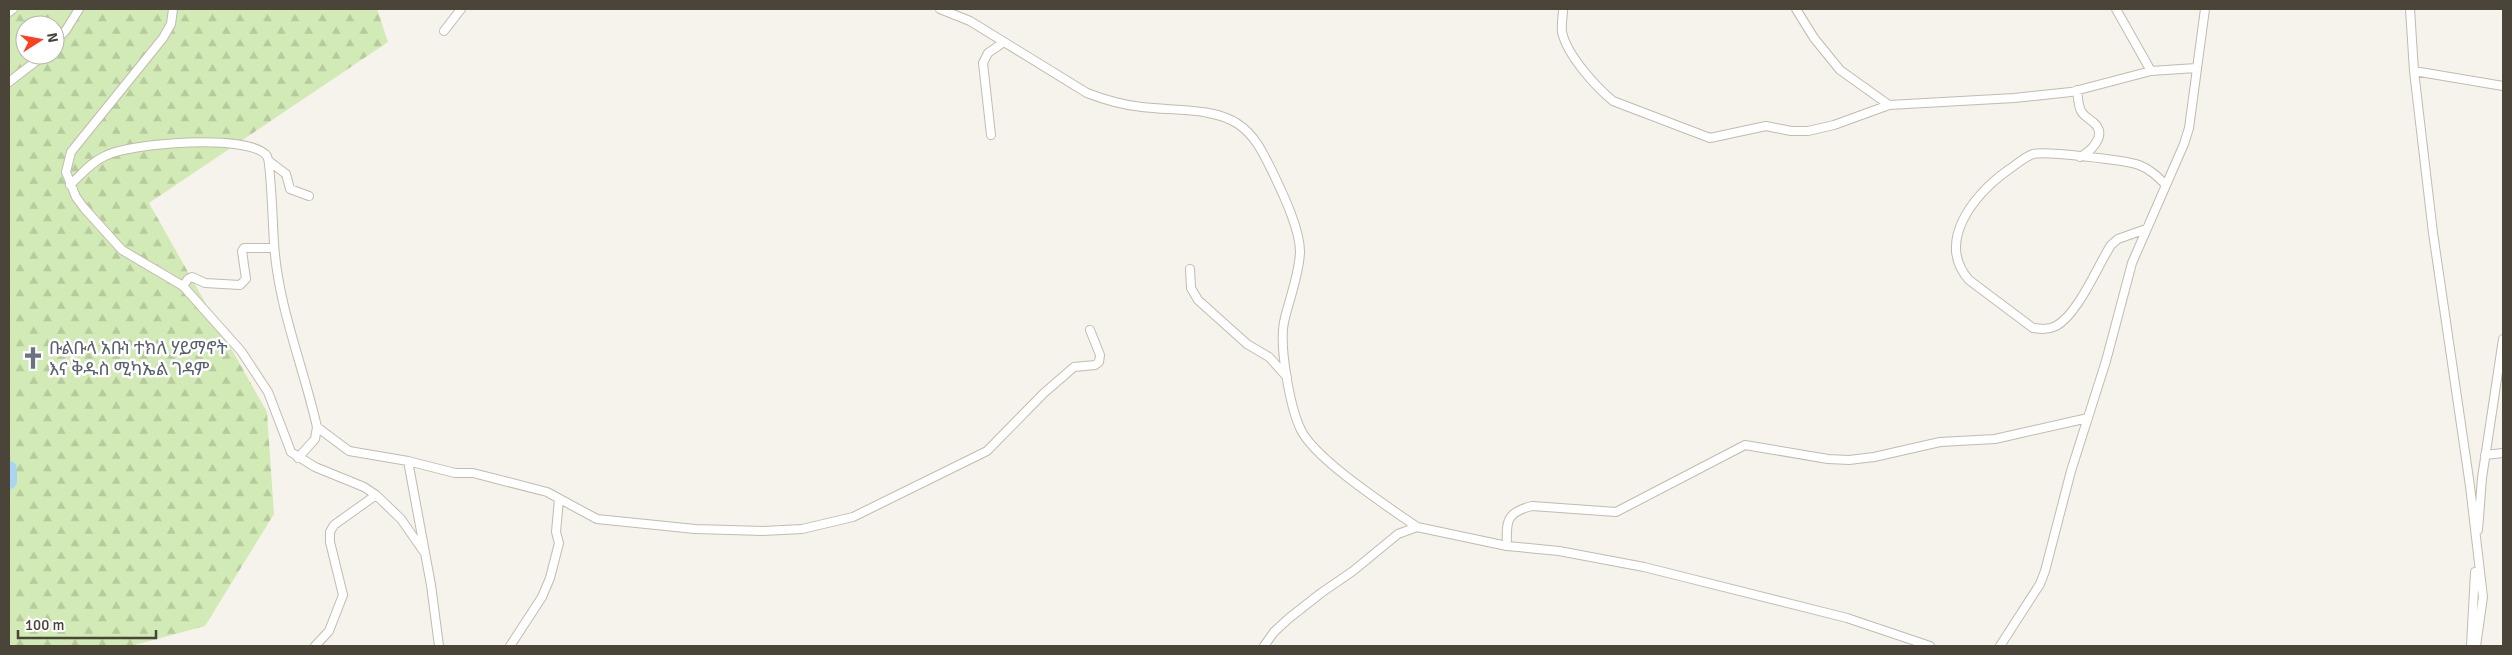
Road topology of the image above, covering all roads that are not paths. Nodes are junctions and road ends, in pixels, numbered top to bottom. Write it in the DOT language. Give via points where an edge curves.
graph roads {
  1 [pos="13,9"];
  2 [pos="79,9"];
  3 [pos="174,9"];
  4 [pos="461,9"];
  5 [pos="940,9"];
  6 [pos="1563,9"];
  7 [pos="1796,9"];
  8 [pos="2116,9"];
  9 [pos="2204,9"];
  10 [pos="2410,9"];
  11 [pos="9,12"];
  12 [pos="65,31"];
  13 [pos="444,32"];
  14 [pos="1004,42"];
  15 [pos="31,65"];
  16 [pos="2196,68"];
  17 [pos="2150,71"];
  18 [pos="2414,71"];
  19 [pos="9,82"];
  20 [pos="2503,86"];
  21 [pos="2077,90"];
  22 [pos="1889,105"];
  23 [pos="991,135"];
  24 [pos="2080,157"];
  25 [pos="270,162"];
  26 [pos="70,185"];
  27 [pos="2166,185"];
  28 [pos="309,196"];
  29 [pos="2146,229"];
  30 [pos="274,248"];
  31 [pos="1190,269"];
  32 [pos="183,286"];
  33 [pos="1090,330"];
  34 [pos="2503,339"];
  35 [pos="1288,378"];
  36 [pos="2088,418"];
  37 [pos="316,427"];
  38 [pos="2503,453"];
  39 [pos="2485,455"];
  40 [pos="298,458"];
  41 [pos="408,461"];
  42 [pos="376,495"];
  43 [pos="559,499"];
  44 [pos="1417,526"];
  45 [pos="1507,546"];
  46 [pos="424,552"];
  47 [pos="2476,553"];
  48 [pos="315,646"];
  49 [pos="439,646"];
  50 [pos="510,646"];
  51 [pos="1264,646"];
  52 [pos="1930,646"];
  53 [pos="2000,646"];
  54 [pos="2471,646"];
  55 [pos="2476,646"];
  1 -- 11 [label="street"];
  2 -- 12 [label="street"];
  3 -- 26 [label="street" via="171,24 163,38 71,152 66,172"];
  4 -- 13 [label="street"];
  5 -- 14 [label="street" via="970,21"];
  6 -- 22 [label="street" via="1565,41 1577,62 1604,94 1612,101 1703,136 1719,137 1766,126 1808,131"];
  7 -- 22 [label="street" via="1840,70"];
  8 -- 17 [label="street"];
  9 -- 16 [label="street"];
  10 -- 18 [label="street"];
  14 -- 23 [label="street" via="988,52 983,63"];
  14 -- 35 [label="street" via="1074,85 1106,100 1226,118 1251,135 1281,190 1300,250 1282,338"];
  15 -- 19 [label="street"];
  16 -- 17 [label="street"];
  16 -- 27 [label="street" via="2189,128"];
  17 -- 21 [label="street"];
  18 -- 20 [label="street"];
  18 -- 47 [label="street" via="2434,242 2470,486"];
  21 -- 22 [label="street" via="2014,98"];
  21 -- 24 [label="street" via="2082,113 2098,129 2093,147"];
  24 -- 27 [label="street" via="2131,163 2151,172"];
  24 -- 29 [label="street" via="2028,156 1990,183 1967,210 1959,226 1956,243 1961,272 2032,328 2044,330 2056,326 2070,313 2111,244"];
  25 -- 26 [label="street" via="258,149 249,147 190,142 140,145 105,156"];
  25 -- 28 [label="street" via="286,174 290,189"];
  25 -- 30 [label="street"];
  26 -- 32 [label="street" via="84,208 122,250"];
  27 -- 29 [label="street"];
  29 -- 36 [label="street" via="2132,263"];
  30 -- 32 [label="street" via="244,248 246,279 240,285 205,283 192,277"];
  30 -- 37 [label="street" via="283,307"];
  31 -- 35 [label="street" via="1191,288 1198,300 1247,344 1269,357"];
  32 -- 40 [label="street" via="256,371 268,392 287,445"];
  33 -- 43 [label="street" via="1100,355 1099,362 1074,367 987,451 853,517 802,529 695,529 597,519"];
  34 -- 39 [label="street"];
  35 -- 44 [label="street" via="1296,416 1306,438 1316,450"];
  36 -- 45 [label="street" via="1995,439 1940,442 1849,460 1746,445 1616,512 1532,506 1519,509 1510,516 1506,528"];
  36 -- 53 [label="street" via="2040,584"];
  37 -- 40 [label="street" via="315,439"];
  37 -- 41 [label="street" via="349,451"];
  38 -- 39 [label="street"];
  39 -- 47 [label="street"];
  40 -- 42 [label="street"];
  41 -- 43 [label="street" via="431,469 473,472 547,492"];
  41 -- 46 [label="street"];
  42 -- 46 [label="street" via="401,519"];
  42 -- 48 [label="street" via="334,525 330,532 343,595 329,631"];
  43 -- 50 [label="street" via="556,532 559,543 550,578"];
  44 -- 45 [label="street"];
  44 -- 51 [label="street" via="1398,534 1321,593 1274,632"];
  45 -- 52 [label="street" via="1595,557 1680,575 1847,618"];
  46 -- 49 [label="street"];
  47 -- 54 [label="street"];
  47 -- 55 [label="street" via="2483,597"];
}
